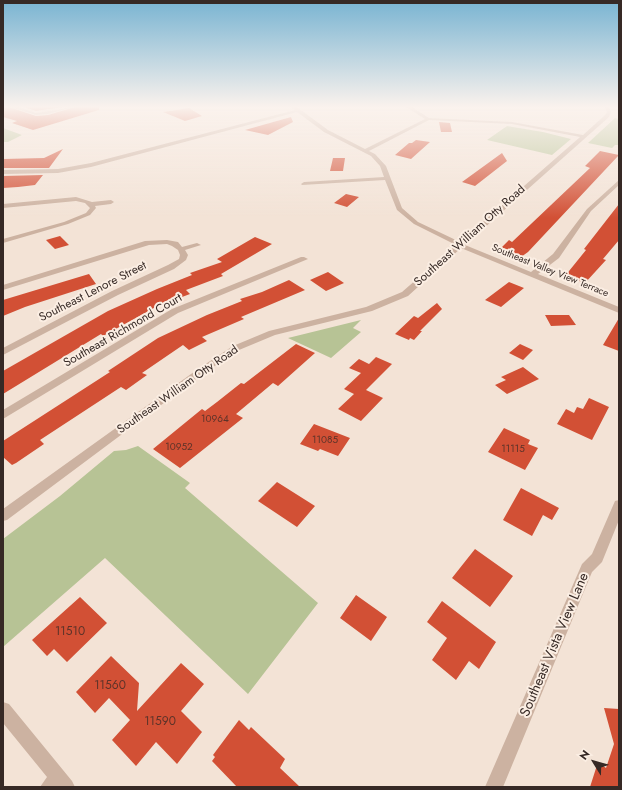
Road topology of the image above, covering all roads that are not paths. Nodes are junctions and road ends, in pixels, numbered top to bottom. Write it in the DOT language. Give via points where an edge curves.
graph roads {
  1 [pos="167,144"];
  2 [pos="354,144"];
  3 [pos="379,144"];
  4 [pos="573,144"];
  5 [pos="367,150"];
  6 [pos="3,172"];
  7 [pos="388,178"];
  8 [pos="619,182"];
  9 [pos="304,184"];
  10 [pos="111,202"];
  11 [pos="92,204"];
  12 [pos="3,206"];
  13 [pos="3,241"];
  14 [pos="197,245"];
  15 [pos="460,245"];
  16 [pos="181,249"];
  17 [pos="304,259"];
  18 [pos="532,275"];
  19 [pos="3,288"];
  20 [pos="619,310"];
  21 [pos="3,352"];
  22 [pos="3,415"];
  23 [pos="619,506"];
  24 [pos="3,516"];
  25 [pos="3,710"];
  26 [pos="57,784"];
  27 [pos="494,787"];
  1 -- 6 [label="street" via="85,166 52,171"];
  2 -- 5 [label="street, Southeast Valley View Terrace"];
  3 -- 5 [label="street"];
  4 -- 15 [label="street, Southeast William Otty Road"];
  5 -- 7 [label="street, Southeast Valley View Terrace" via="380,162"];
  7 -- 9 [label="street"];
  7 -- 15 [label="street, Southeast Valley View Terrace" via="399,209 403,213"];
  8 -- 18 [label="street" via="589,210 556,256"];
  10 -- 11 [label="street"];
  11 -- 12 [label="street" via="76,199"];
  11 -- 13 [label="street" via="92,211 81,218"];
  14 -- 16 [label="street"];
  15 -- 18 [label="street, Southeast Valley View Terrace"];
  15 -- 24 [label="street, Southeast William Otty Road" via="420,282 398,297 368,309 272,333 225,355"];
  16 -- 19 [label="street, Southeast Lenore Street" via="167,242 148,243"];
  16 -- 21 [label="street, Southeast Lenore Street" via="184,258 178,264 115,293"];
  17 -- 22 [label="street, Southeast Richmond Court" via="175,311"];
  18 -- 20 [label="street, Southeast Valley View Terrace"];
  23 -- 27 [label="street, Southeast Vista View Lane" via="597,558 587,568"];
  25 -- 26 [label="street"];
}
